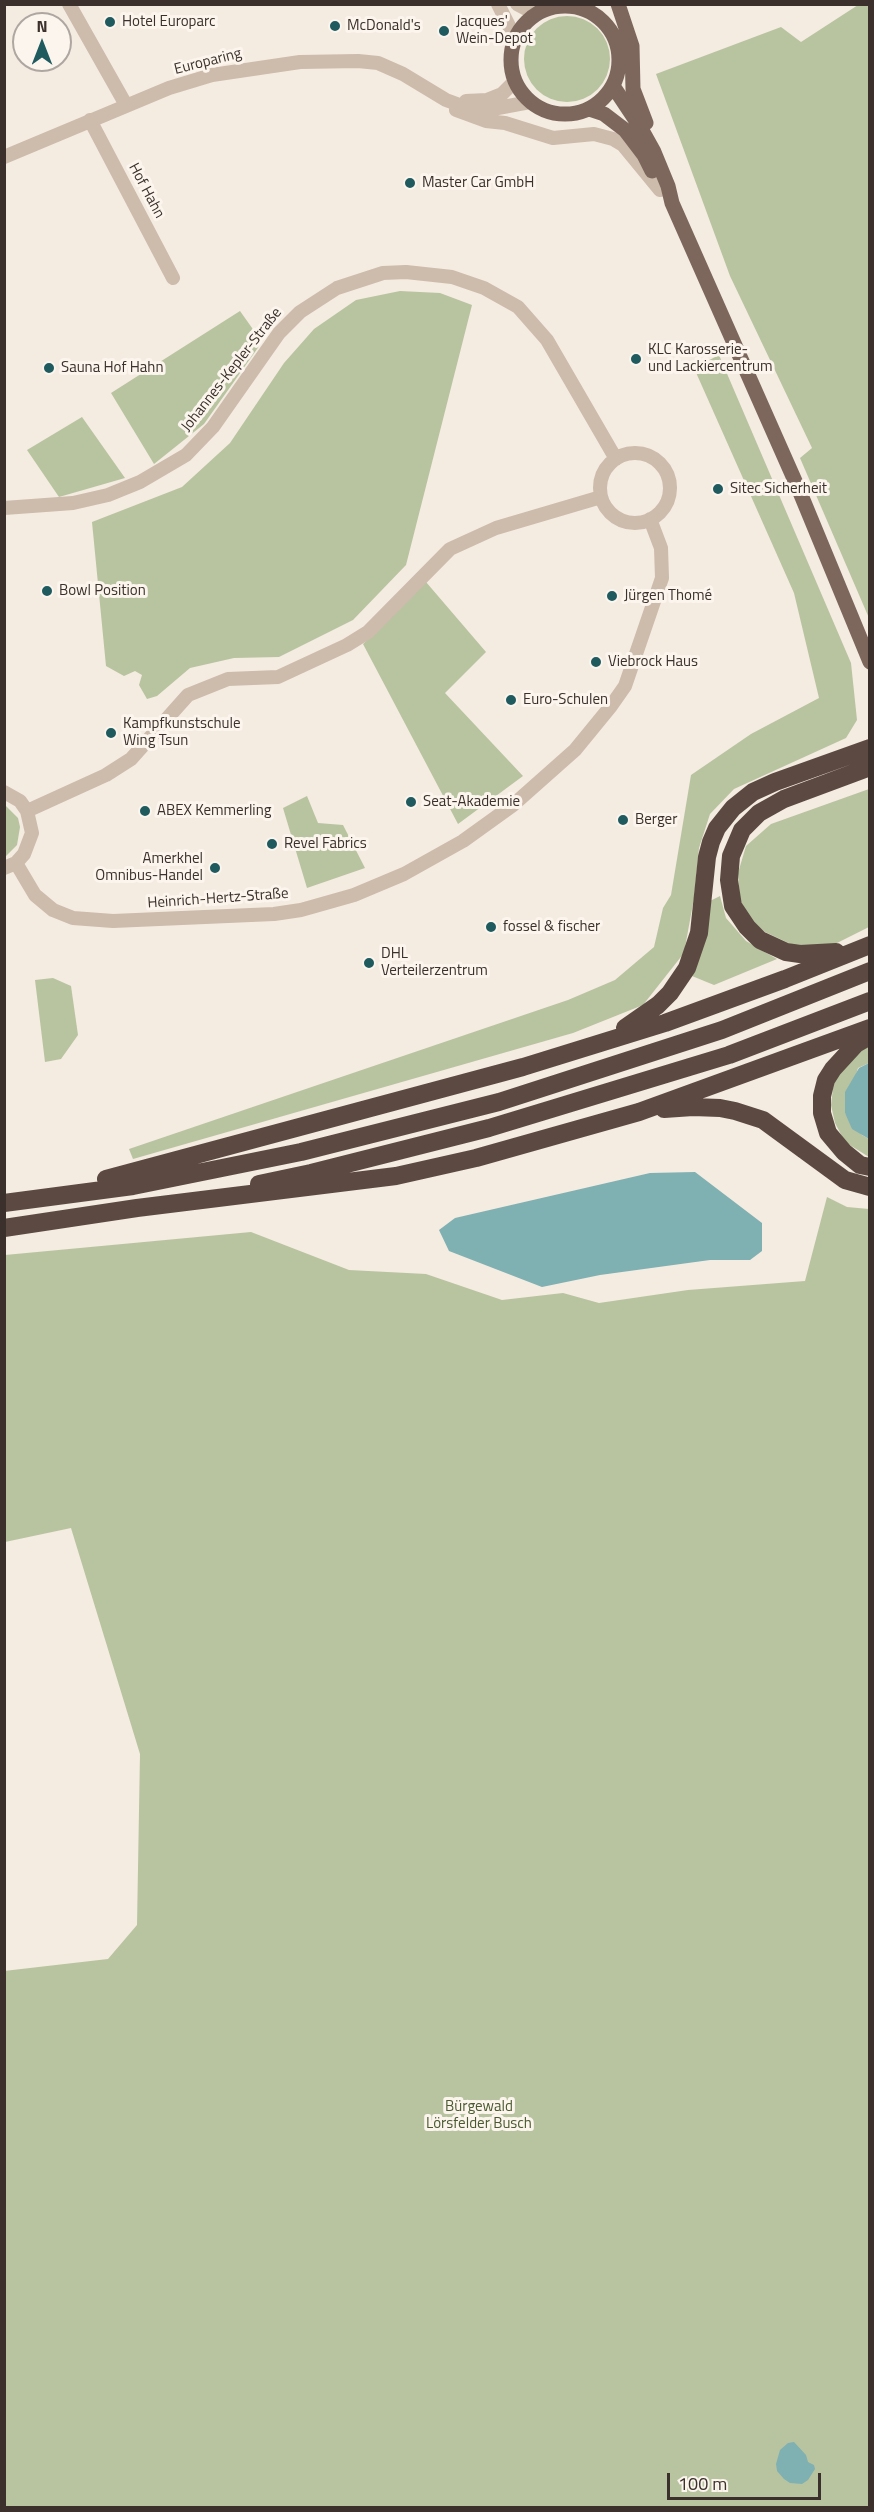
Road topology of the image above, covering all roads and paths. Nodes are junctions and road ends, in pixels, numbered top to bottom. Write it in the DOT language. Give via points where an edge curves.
graph roads {
  1 [pos="69,4"];
  2 [pos="498,4"];
  3 [pos="517,4"];
  4 [pos="618,4"];
  5 [pos="572,5"];
  6 [pos="599,11"];
  7 [pos="536,14"];
  8 [pos="515,38"];
  9 [pos="515,81"];
  10 [pos="613,86"];
  11 [pos="426,87"];
  12 [pos="530,102"];
  13 [pos="126,105"];
  14 [pos="589,109"];
  15 [pos="90,120"];
  16 [pos="654,152"];
  17 [pos="4,157"];
  18 [pos="660,190"];
  19 [pos="672,203"];
  20 [pos="173,278"];
  21 [pos="616,459"];
  22 [pos="601,497"];
  23 [pos="4,508"];
  24 [pos="650,519"];
  25 [pos="870,662"];
  26 [pos="868,746"];
  27 [pos="870,767"];
  28 [pos="4,792"];
  29 [pos="27,811"];
  30 [pos="10,865"];
  31 [pos="869,945"];
  32 [pos="870,971"];
  33 [pos="870,1000"];
  34 [pos="870,1028"];
  35 [pos="870,1036"];
  36 [pos="608,1039"];
  37 [pos="639,1112"];
  38 [pos="870,1167"];
  39 [pos="870,1187"];
  40 [pos="29,1200"];
  41 [pos="4,1203"];
  42 [pos="137,1208"];
  43 [pos="4,1228"];
  1 -- 13 [label="street"];
  2 -- 8 [label="street"];
  3 -- 7 [label="street"];
  4 -- 16 [label="main road" via="632,46 633,89"];
  5 -- 6 [label="main road"];
  5 -- 7 [label="main road"];
  6 -- 10 [label="main road" via="618,48 619,68"];
  7 -- 8 [label="main road"];
  8 -- 9 [label="main road" via="511,52"];
  9 -- 11 [label="street" via="502,94 487,100 468,101"];
  9 -- 12 [label="main road"];
  10 -- 14 [label="main road"];
  10 -- 16 [label="main road"];
  11 -- 12 [label="street" via="465,107 487,110"];
  11 -- 13 [label="street, Europaring" via="378,63 300,62 212,75"];
  11 -- 18 [label="street" via="443,103 486,122 505,123 553,138 594,134 613,139 623,145"];
  12 -- 14 [label="main road" via="558,114"];
  13 -- 15 [label="street, Europaring"];
  14 -- 18 [label="main road" via="612,119 633,138"];
  15 -- 17 [label="street, Europaring"];
  15 -- 20 [label="street, Hof Hahn"];
  16 -- 19 [label="main road"];
  18 -- 19 [label="main road"];
  19 -- 25 [label="main road"];
  21 -- 22 [label="street" via="602,475"];
  21 -- 23 [label="street, Johannes-Kepler-Straße" via="547,340 518,307 484,288 452,277 383,273 337,288 300,312 279,333 213,427 186,455 140,482 108,495 73,503"];
  21 -- 24 [label="street" via="626,454 649,456 665,471 669,481 666,503"];
  22 -- 24 [label="street" via="605,506 621,519"];
  22 -- 29 [label="street" via="496,528 450,549 368,632 278,677 228,679 188,695 131,759 106,775"];
  24 -- 30 [label="street, Heinrich-Hertz-Straße" via="661,548 662,578 625,686 612,706 575,750 513,806 463,841 404,874 354,896 302,910 113,921 73,918 53,910"];
  26 -- 36 [label="highway" via="753,792 733,808 711,842 699,933 687,968 658,1005"];
  27 -- 31 [label="highway" via="784,799 759,813 737,839 729,880 739,918 772,947 814,954"];
  28 -- 29 [label="street" via="20,801"];
  29 -- 30 [label="street" via="32,833 24,855"];
  31 -- 36 [label="highway" via="664,1023"];
  32 -- 40 [label="highway" via="722,1029 499,1102 301,1152 133,1186"];
  33 -- 42 [label="highway" via="729,1055 489,1128 311,1173"];
  34 -- 37 [label="highway"];
  35 -- 38 [label="highway" via="856,1044 826,1080 822,1113 828,1133 844,1152 860,1165"];
  36 -- 40 [label="highway" via="512,1070"];
  37 -- 39 [label="highway" via="693,1107 735,1111 763,1120 845,1180"];
  37 -- 42 [label="highway" via="396,1176"];
  40 -- 41 [label="highway"];
  42 -- 43 [label="highway"];
}
